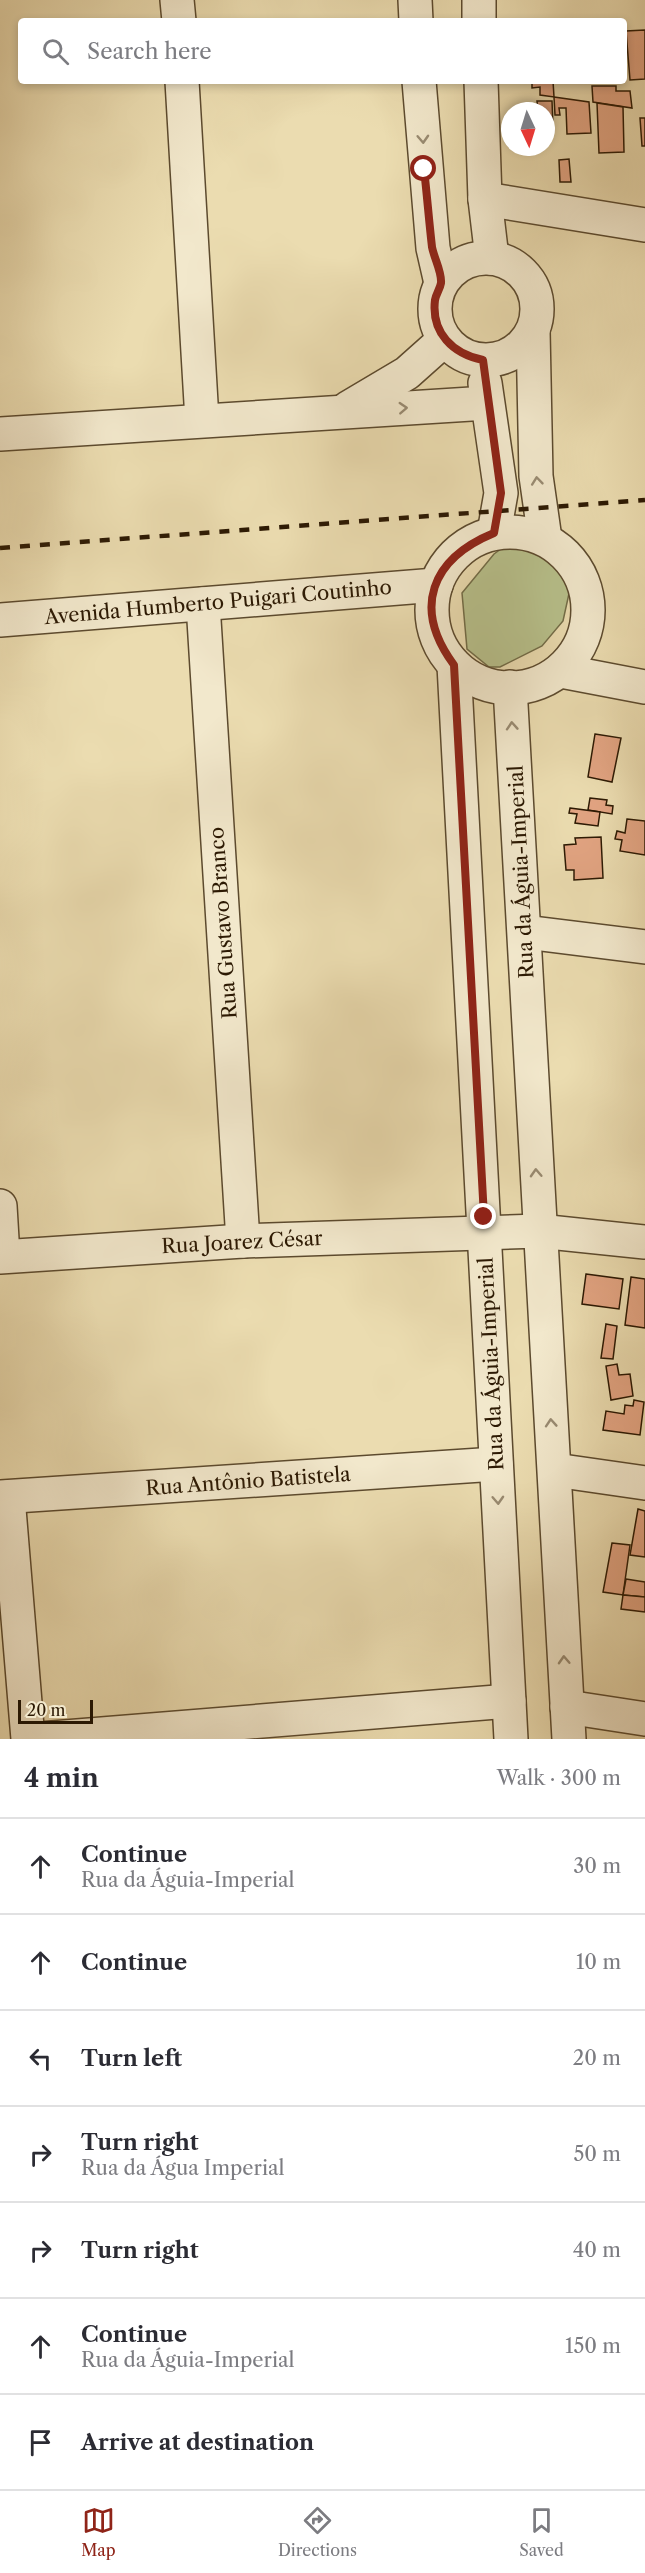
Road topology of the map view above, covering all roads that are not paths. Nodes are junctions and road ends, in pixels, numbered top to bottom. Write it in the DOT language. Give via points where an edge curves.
graph roads {
  1 [pos="177,0"];
  2 [pos="415,0"];
  3 [pos="479,0"];
  4 [pos="179,18"];
  5 [pos="416,18"];
  6 [pos="479,18"];
  7 [pos="182,84"];
  8 [pos="419,84"];
  9 [pos="481,84"];
  10 [pos="485,199"];
  11 [pos="645,225"];
  12 [pos="492,258"];
  13 [pos="441,283"];
  14 [pos="533,331"];
  15 [pos="444,340"];
  16 [pos="483,360"];
  17 [pos="487,404"];
  18 [pos="344,411"];
  19 [pos="202,420"];
  20 [pos="0,435"];
  21 [pos="494,533"];
  22 [pos="544,539"];
  23 [pos="436,585"];
  24 [pos="203,604"];
  25 [pos="0,620"];
  26 [pos="454,665"];
  27 [pos="561,671"];
  28 [pos="510,687"];
  29 [pos="645,687"];
  30 [pos="525,932"];
  31 [pos="645,947"];
  32 [pos="0,1206"];
  33 [pos="538,1231"];
  34 [pos="484,1232"];
  35 [pos="243,1241"];
  36 [pos="645,1242"];
  37 [pos="2,1256"];
  38 [pos="496,1464"];
  39 [pos="555,1470"];
  40 [pos="645,1483"];
  41 [pos="4,1497"];
  42 [pos="508,1701"];
  43 [pos="567,1707"];
  44 [pos="645,1719"];
  45 [pos="28,1739"];
  46 [pos="40,1739"];
  47 [pos="511,1739"];
  48 [pos="569,1739"];
  1 -- 4 [label="street"];
  2 -- 5 [label="street"];
  3 -- 6 [label="street"];
  7 -- 19 [label="street"];
  8 -- 13 [label="street, one-way" via="433,248"];
  9 -- 10 [label="street"];
  10 -- 11 [label="street"];
  10 -- 12 [label="street"];
  12 -- 13 [label="street" via="463,263"];
  12 -- 14 [label="street" via="515,267 531,284 537,299"];
  13 -- 15 [label="street" via="434,312"];
  14 -- 16 [label="street" via="513,353"];
  22 -- 14 [label="street, one-way" via="536,476"];
  15 -- 16 [label="street" via="455,351"];
  15 -- 18 [label="street" via="407,373"];
  16 -- 17 [label="street"];
  18 -- 17 [label="street, one-way"];
  17 -- 21 [label="street" via="501,493"];
  18 -- 19 [label="street"];
  19 -- 20 [label="street"];
  21 -- 22 [label="street" via="518,532"];
  21 -- 23 [label="street" via="470,543 451,558"];
  22 -- 27 [label="street" via="566,554 582,576 589,601 588,627 578,651"];
  23 -- 24 [label="street, Avenida Humberto Puigari Coutinho"];
  23 -- 26 [label="street" via="432,624 440,647"];
  24 -- 25 [label="street, Avenida Humberto Puigari Coutinho"];
  24 -- 35 [label="street, Rua Gustavo Branco"];
  26 -- 28 [label="street" via="486,685"];
  26 -- 34 [label="street, Rua da Águia-Imperial"];
  27 -- 28 [label="street" via="543,682"];
  27 -- 29 [label="street"];
  30 -- 28 [label="street, Rua da Águia-Imperial, one-way"];
  30 -- 31 [label="street"];
  33 -- 30 [label="street, Rua da Águia-Imperial, one-way"];
  32 -- 37 [label="street"];
  33 -- 34 [label="street, Rua Joarez César"];
  33 -- 36 [label="street, Rua Joarez César"];
  39 -- 33 [label="street, Rua da Águia-Imperial, one-way"];
  34 -- 35 [label="street, Rua Joarez César"];
  34 -- 38 [label="street, Rua da Águia-Imperial"];
  35 -- 37 [label="street, Rua Joarez César"];
  38 -- 41 [label="street, Rua Antônio Batistela"];
  38 -- 42 [label="street, Rua da Águia-Imperial, one-way"];
  39 -- 40 [label="street"];
  43 -- 39 [label="street, Rua da Águia-Imperial, one-way"];
  41 -- 45 [label="street"];
  42 -- 46 [label="street"];
  42 -- 47 [label="street, Rua da Águia-Imperial"];
  43 -- 44 [label="street"];
  43 -- 48 [label="street, Rua da Águia-Imperial"];
}
